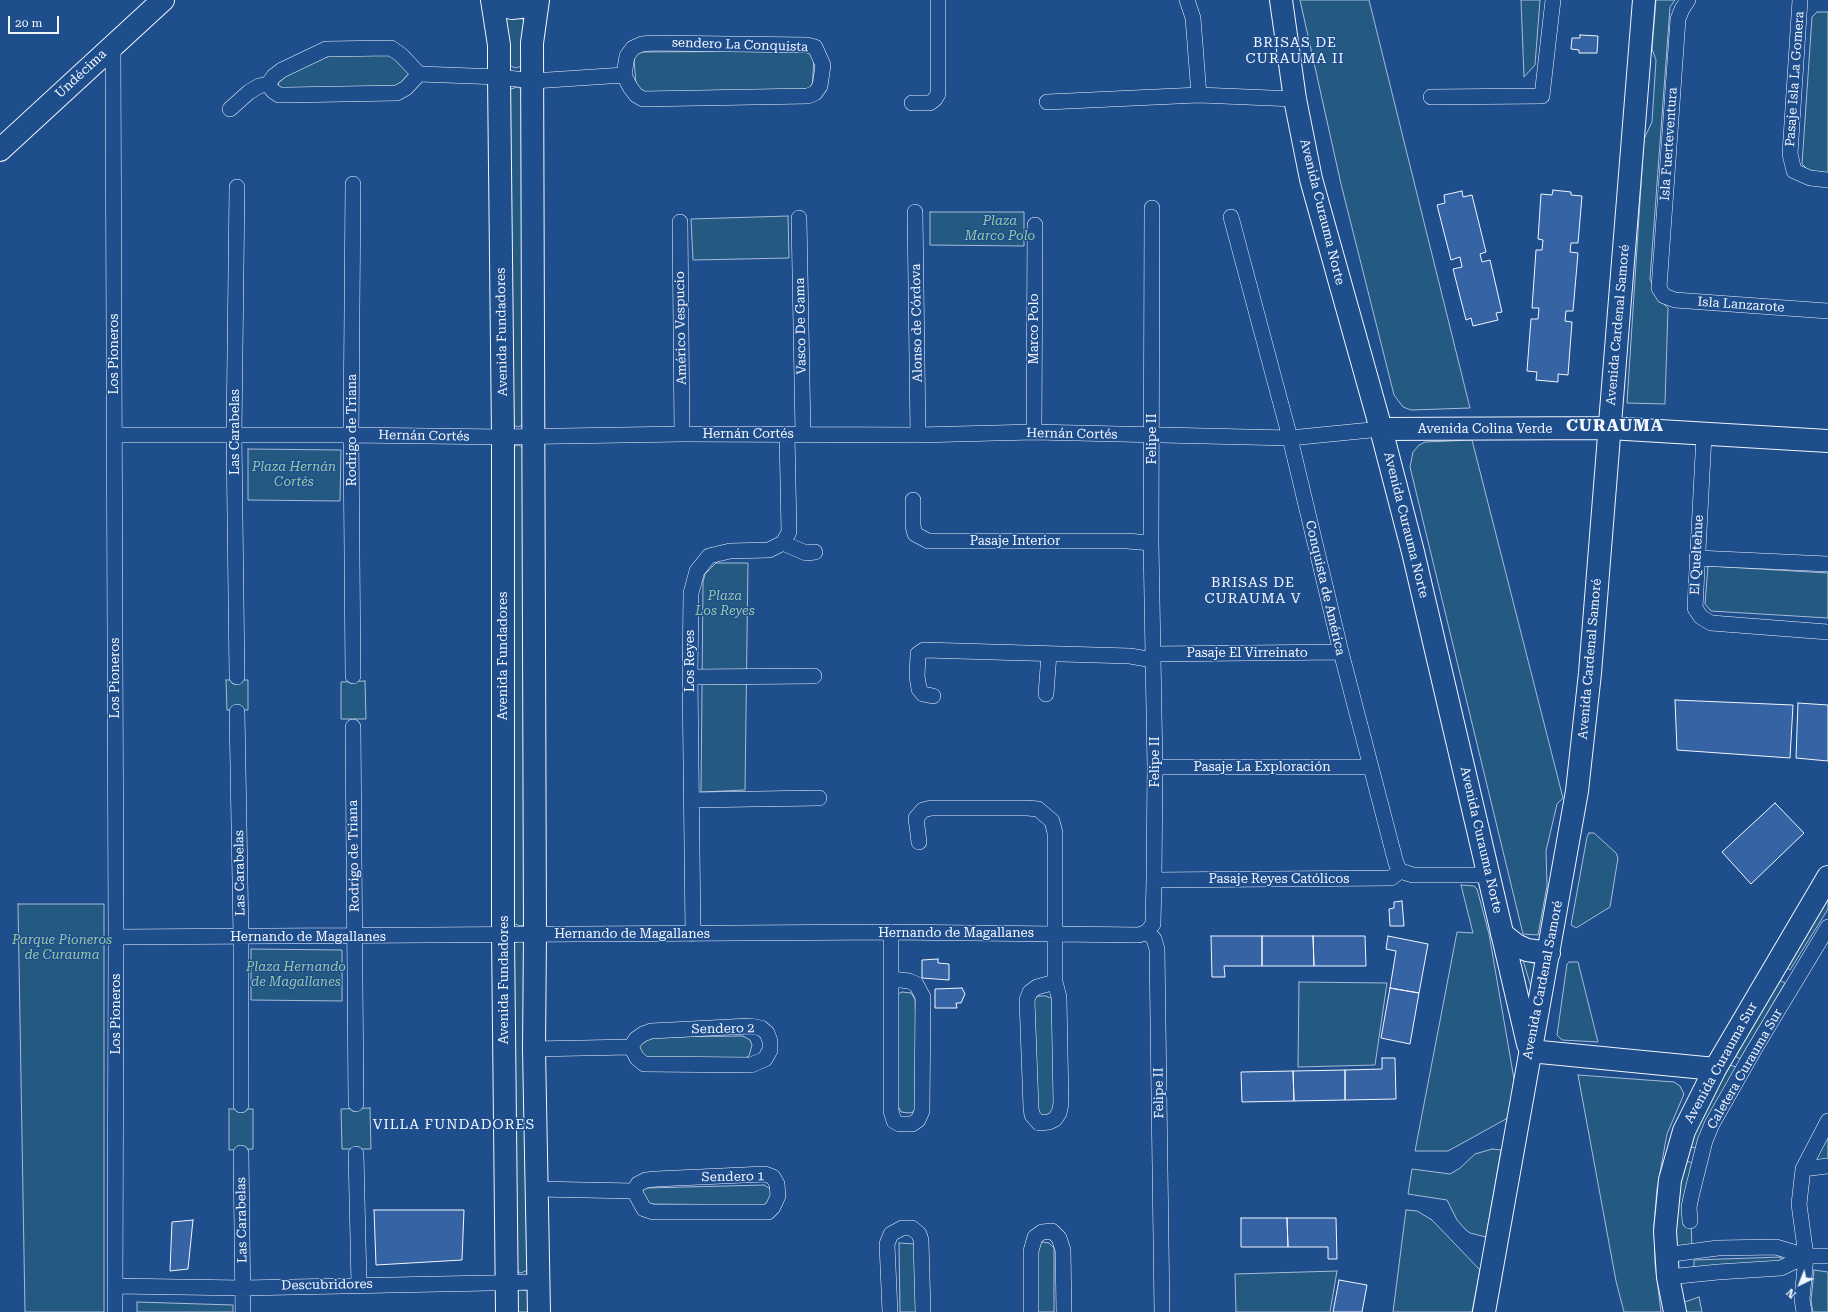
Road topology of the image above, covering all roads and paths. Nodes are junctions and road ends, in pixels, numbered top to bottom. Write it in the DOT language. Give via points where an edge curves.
graph roads {
  1 [pos="163,0"];
  2 [pos="938,0"];
  3 [pos="1187,0"];
  4 [pos="1281,0"];
  5 [pos="1553,0"];
  6 [pos="1644,0"];
  7 [pos="1800,0"];
  8 [pos="493,1"];
  9 [pos="537,1"];
  10 [pos="1688,1"];
  11 [pos="113,45"];
  12 [pos="419,74"];
  13 [pos="624,75"];
  14 [pos="500,77"];
  15 [pos="532,80"];
  16 [pos="268,84"];
  17 [pos="1199,95"];
  18 [pos="1431,98"];
  19 [pos="1295,99"];
  20 [pos="1047,102"];
  21 [pos="912,103"];
  22 [pos="230,109"];
  23 [pos="0,150"];
  24 [pos="1828,180"];
  25 [pos="353,184"];
  26 [pos="237,187"];
  27 [pos="1152,208"];
  28 [pos="915,212"];
  29 [pos="799,218"];
  30 [pos="1231,218"];
  31 [pos="680,222"];
  32 [pos="1035,225"];
  33 [pos="1659,288"];
  34 [pos="1828,311"];
  35 [pos="1609,428"];
  36 [pos="1382,429"];
  37 [pos="1034,432"];
  38 [pos="682,434"];
  39 [pos="787,434"];
  40 [pos="803,434"];
  41 [pos="114,435"];
  42 [pos="234,435"];
  43 [pos="351,435"];
  44 [pos="918,435"];
  45 [pos="1704,435"];
  46 [pos="1152,436"];
  47 [pos="503,437"];
  48 [pos="534,437"];
  49 [pos="1290,438"];
  50 [pos="1828,441"];
  51 [pos="913,500"];
  52 [pos="782,543"];
  53 [pos="1151,543"];
  54 [pos="815,552"];
  55 [pos="1697,558"];
  56 [pos="1828,564"];
  57 [pos="1828,632"];
  58 [pos="1341,652"];
  59 [pos="1049,654"];
  60 [pos="1153,657"];
  61 [pos="353,676"];
  62 [pos="814,676"];
  63 [pos="237,677"];
  64 [pos="690,677"];
  65 [pos="1046,694"];
  66 [pos="933,696"];
  67 [pos="238,712"];
  68 [pos="353,727"];
  69 [pos="1155,767"];
  70 [pos="1370,767"];
  71 [pos="819,798"];
  72 [pos="692,800"];
  73 [pos="919,842"];
  74 [pos="1400,871"];
  75 [pos="1489,875"];
  76 [pos="1154,880"];
  77 [pos="1827,880"];
  78 [pos="1828,927"];
  79 [pos="891,932"];
  80 [pos="1147,932"];
  81 [pos="1056,933"];
  82 [pos="694,934"];
  83 [pos="1502,934"];
  84 [pos="503,935"];
  85 [pos="535,935"];
  86 [pos="355,936"];
  87 [pos="116,937"];
  88 [pos="241,937"];
  89 [pos="1549,953"];
  90 [pos="1774,968"];
  91 [pos="892,979"];
  92 [pos="1796,979"];
  93 [pos="1055,982"];
  94 [pos="631,1047"];
  95 [pos="534,1049"];
  96 [pos="1530,1051"];
  97 [pos="1719,1062"];
  98 [pos="1744,1067"];
  99 [pos="356,1104"];
  100 [pos="241,1105"];
  101 [pos="1828,1121"];
  102 [pos="1676,1152"];
  103 [pos="241,1153"];
  104 [pos="356,1154"];
  105 [pos="1700,1159"];
  106 [pos="1828,1166"];
  107 [pos="1803,1169"];
  108 [pos="537,1189"];
  109 [pos="634,1191"];
  110 [pos="1690,1221"];
  111 [pos="1665,1255"];
  112 [pos="1806,1256"];
  113 [pos="1828,1256"];
  114 [pos="1668,1277"];
  115 [pos="539,1282"];
  116 [pos="507,1283"];
  117 [pos="359,1284"];
  118 [pos="115,1286"];
  119 [pos="243,1288"];
  120 [pos="115,1312"];
  121 [pos="243,1312"];
  122 [pos="507,1312"];
  123 [pos="540,1312"];
  124 [pos="890,1312"];
  125 [pos="923,1312"];
  126 [pos="1032,1312"];
  127 [pos="1064,1312"];
  128 [pos="1162,1312"];
  129 [pos="1484,1312"];
  130 [pos="1675,1312"];
  131 [pos="1804,1312"];
  1 -- 11 [label="street, Undécima"];
  2 -- 21 [label="street" via="938,94 930,103"];
  3 -- 17 [label="street" via="1193,18"];
  4 -- 19 [label="street, Avenida Curauma Norte"];
  5 -- 18 [label="street" via="1542,96"];
  6 -- 35 [label="street, Avenida Cardenal Samoré"];
  7 -- 24 [label="street, Pasaje Isla La Gomera" via="1790,154 1794,171 1810,178"];
  8 -- 9 [label="street" via="512,8 528,6"];
  8 -- 14 [label="street, Avenida Fundadores"];
  9 -- 15 [label="street" via="532,43"];
  10 -- 33 [label="street, Isla Fuerteventura" via="1678,19"];
  11 -- 23 [label="street, Undécima"];
  11 -- 41 [label="street, Los Pioneros"];
  12 -- 14 [label="street"];
  12 -- 16 [label="street" via="406,88 388,94 284,95 273,91"];
  12 -- 16 [label="street" via="391,48 326,49 282,70"];
  13 -- 13 [label="street, sendero La Conquista" via="636,95 643,99 808,96 815,93 820,86 823,65 815,47 807,45 652,43 633,48 628,56"];
  13 -- 15 [label="street"];
  14 -- 15 [label="street"];
  14 -- 47 [label="street, Avenida Fundadores"];
  15 -- 48 [label="street"];
  16 -- 22 [label="street" via="249,92"];
  17 -- 19 [label="street"];
  17 -- 20 [label="street"];
  19 -- 36 [label="street, Avenida Curauma Norte" via="1311,179"];
  25 -- 43 [label="street, Rodrigo de Triana"];
  26 -- 42 [label="street, Las Carabelas"];
  27 -- 46 [label="street, Felipe II"];
  28 -- 44 [label="street, Alonso de Córdova"];
  29 -- 40 [label="street, Vasco De Gama"];
  30 -- 49 [label="street, Conquista de América"];
  31 -- 38 [label="street, Américo Vespucio"];
  32 -- 37 [label="street, Marco Polo"];
  33 -- 34 [label="street, Isla Lanzarote" via="1664,296 1675,300"];
  35 -- 36 [label="street, Avenida Colina Verde"];
  35 -- 45 [label="street, Avenida Colina Verde"];
  35 -- 89 [label="street, Avenida Cardenal Samoré" via="1590,673 1577,791"];
  36 -- 49 [label="street, Hernán Cortés"];
  36 -- 75 [label="street, Avenida Curauma Norte"];
  37 -- 44 [label="street, Hernán Cortés"];
  37 -- 46 [label="street, Hernán Cortés"];
  38 -- 39 [label="street, Hernán Cortés"];
  38 -- 48 [label="street, Hernán Cortés"];
  39 -- 40 [label="street, Hernán Cortés"];
  39 -- 52 [label="street" via="789,532"];
  40 -- 44 [label="street, Hernán Cortés"];
  41 -- 42 [label="street, Hernán Cortés"];
  41 -- 87 [label="street, Los Pioneros"];
  42 -- 43 [label="street, Hernán Cortés"];
  42 -- 63 [label="street, Las Carabelas"];
  43 -- 47 [label="street, Hernán Cortés"];
  43 -- 61 [label="street, Rodrigo de Triana"];
  45 -- 50 [label="street, Avenida Colina Verde"];
  45 -- 55 [label="street, El Queltehue"];
  46 -- 49 [label="street, Hernán Cortés"];
  46 -- 53 [label="street, Felipe II"];
  47 -- 48 [label="street, Hernán Cortés"];
  47 -- 84 [label="street, Avenida Fundadores"];
  48 -- 85 [label="street"];
  49 -- 58 [label="street, Conquista de América"];
  51 -- 53 [label="street, Pasaje Interior" via="912,526 915,534 928,541"];
  52 -- 54 [label="street" via="806,554"];
  52 -- 64 [label="street, Los Reyes" via="769,550 730,551 709,556 697,571 691,593"];
  53 -- 60 [label="street, Felipe II"];
  55 -- 56 [label="street"];
  55 -- 57 [label="street, El Queltehue" via="1695,608 1711,623"];
  58 -- 60 [label="street, Pasaje El Virreinato"];
  58 -- 70 [label="street, Conquista de América"];
  59 -- 60 [label="street"];
  59 -- 65 [label="street"];
  59 -- 66 [label="street" via="924,650 918,654 919,689 923,694"];
  60 -- 69 [label="street, Felipe II"];
  62 -- 64 [label="street"];
  64 -- 72 [label="street, Los Reyes"];
  67 -- 88 [label="street, Las Carabelas"];
  68 -- 86 [label="street, Rodrigo de Triana"];
  69 -- 70 [label="street, Pasaje La Exploración"];
  69 -- 76 [label="street, Felipe II"];
  70 -- 74 [label="street, Conquista de América"];
  71 -- 72 [label="street"];
  72 -- 82 [label="street, Los Reyes"];
  73 -- 81 [label="street" via="916,818 923,810 931,808 1027,808 1038,809 1047,814 1055,833"];
  74 -- 75 [label="street" via="1413,875"];
  74 -- 76 [label="street, Pasaje Reyes Católicos" via="1391,878"];
  75 -- 83 [label="street, Avenida Curauma Norte"];
  76 -- 80 [label="street, Felipe II" via="1153,924"];
  77 -- 90 [label="street, Avenida Curauma Sur"];
  78 -- 92 [label="street, Caletera Curauma Sur"];
  79 -- 81 [label="street, Hernando de Magallanes"];
  79 -- 82 [label="street, Hernando de Magallanes"];
  79 -- 91 [label="street"];
  80 -- 81 [label="street, Hernando de Magallanes" via="1139,935"];
  80 -- 128 [label="street, Felipe II" via="1157,949"];
  81 -- 93 [label="street"];
  82 -- 85 [label="street, Hernando de Magallanes"];
  83 -- 89 [label="street" via="1527,950"];
  83 -- 96 [label="street, Avenida Curauma Norte"];
  84 -- 85 [label="street, Hernando de Magallanes"];
  84 -- 86 [label="street, Hernando de Magallanes"];
  84 -- 116 [label="street, Avenida Fundadores"];
  85 -- 95 [label="street"];
  86 -- 88 [label="street, Hernando de Magallanes"];
  86 -- 99 [label="street, Rodrigo de Triana"];
  87 -- 88 [label="street, Hernando de Magallanes"];
  87 -- 118 [label="street, Los Pioneros"];
  88 -- 100 [label="street, Las Carabelas"];
  89 -- 96 [label="street, Avenida Cardenal Samoré"];
  90 -- 92 [label="street"];
  90 -- 97 [label="street, Avenida Curauma Sur"];
  91 -- 91 [label="street" via="891,1111 894,1121 899,1124 912,1124 918,1120 922,1111 923,997 916,984"];
  92 -- 98 [label="street, Caletera Curauma Sur"];
  93 -- 93 [label="street" via="1037,987 1030,992 1027,1000 1031,1108 1032,1116 1039,1123 1055,1119 1061,1104 1059,997"];
  94 -- 94 [label="street, Sendero 2" via="644,1064 751,1065 765,1059 770,1050 770,1041 767,1033 761,1028 750,1026 650,1031 640,1036"];
  94 -- 95 [label="street"];
  95 -- 108 [label="street"];
  96 -- 97 [label="street"];
  96 -- 129 [label="street, Avenida Cardenal Samoré"];
  97 -- 98 [label="street"];
  97 -- 102 [label="street, Avenida Curauma Sur" via="1693,1110"];
  98 -- 105 [label="street, Caletera Curauma Sur" via="1712,1124"];
  101 -- 107 [label="street"];
  102 -- 105 [label="street"];
  102 -- 111 [label="street, Avenida Curauma Sur" via="1666,1207"];
  103 -- 119 [label="street, Las Carabelas"];
  104 -- 117 [label="street"];
  105 -- 110 [label="street, Caletera Curauma Sur" via="1689,1207"];
  106 -- 107 [label="street"];
  107 -- 112 [label="street" via="1799,1204"];
  108 -- 109 [label="street"];
  108 -- 115 [label="street"];
  109 -- 109 [label="street, Sendero 1" via="644,1209 669,1214 768,1212 773,1208 778,1196 777,1184 773,1177 765,1174 646,1180 638,1184"];
  111 -- 112 [label="street" via="1718,1248 1776,1247"];
  111 -- 114 [label="street, Avenida Curauma Sur"];
  112 -- 113 [label="street"];
  112 -- 114 [label="street" via="1781,1268"];
  112 -- 131 [label="street" via="1802,1299"];
  114 -- 130 [label="street, Avenida Curauma Sur"];
  115 -- 116 [label="street, Descubridores"];
  115 -- 123 [label="street"];
  116 -- 117 [label="street, Descubridores"];
  116 -- 122 [label="street, Avenida Fundadores"];
  117 -- 119 [label="street, Descubridores"];
  118 -- 119 [label="street, Descubridores"];
  118 -- 120 [label="street, Los Pioneros"];
  119 -- 121 [label="street, Las Carabelas"];
  124 -- 125 [label="street" via="887,1244 891,1234 902,1228 912,1228 921,1240"];
  126 -- 127 [label="street" via="1031,1251 1035,1237 1042,1232 1052,1231 1059,1238 1063,1250"];
}
